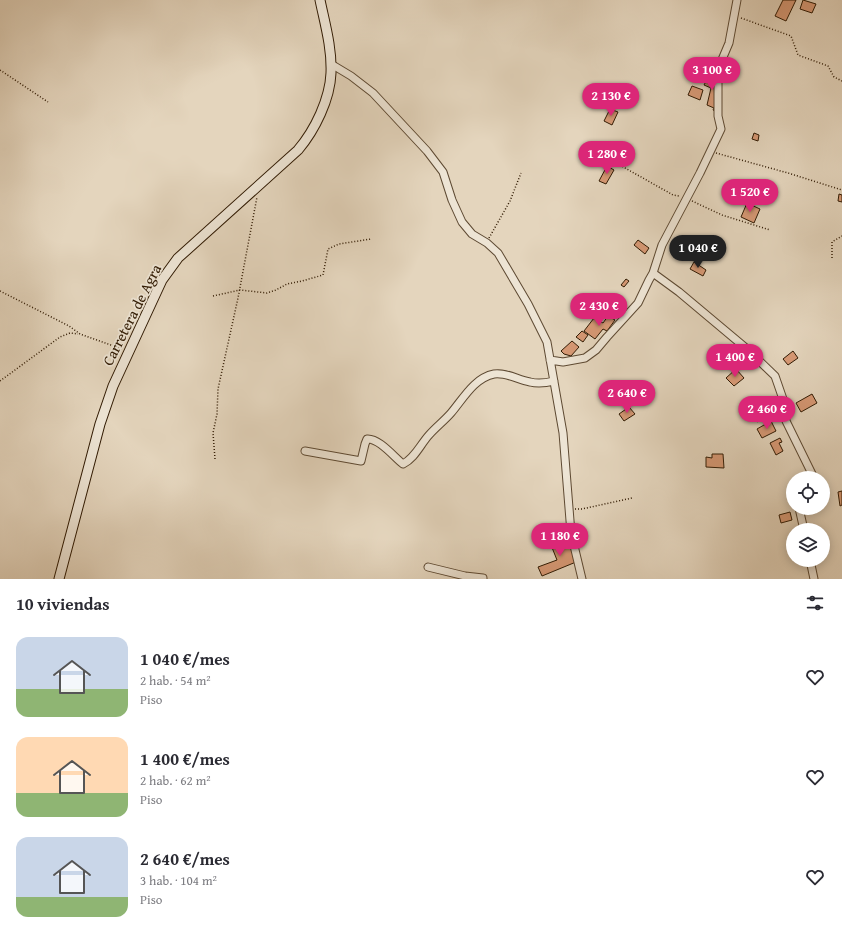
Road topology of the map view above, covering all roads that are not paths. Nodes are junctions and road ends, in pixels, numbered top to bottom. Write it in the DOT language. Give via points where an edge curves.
graph roads {
  1 [pos="320,0"];
  2 [pos="737,0"];
  3 [pos="331,64"];
  4 [pos="653,273"];
  5 [pos="550,360"];
  6 [pos="554,382"];
  7 [pos="305,451"];
  8 [pos="811,471"];
  9 [pos="428,567"];
  10 [pos="811,567"];
  11 [pos="59,579"];
  12 [pos="483,579"];
  13 [pos="582,579"];
  14 [pos="814,579"];
  1 -- 3 [label="street, Carretera de Agra"];
  2 -- 4 [label="street" via="729,44 718,69 718,116 721,128 662,245"];
  3 -- 5 [label="street" via="373,93 443,172 462,222 472,234 498,253 528,304 547,342"];
  3 -- 11 [label="street, Carretera de Agra" via="327,94 313,130 298,150 178,258 162,280 113,386 100,424"];
  4 -- 5 [label="street" via="638,303 596,350 579,360"];
  4 -- 8 [label="street" via="679,292 776,376 784,402 786,421"];
  5 -- 6 [label="street"];
  6 -- 7 [label="street" via="530,382 505,374 494,374 482,380 470,389 410,460 403,464 372,439 367,439 364,444 361,461"];
  6 -- 13 [label="street" via="563,433 570,533"];
  9 -- 12 [label="street"];
  10 -- 14 [label="street"];
}
